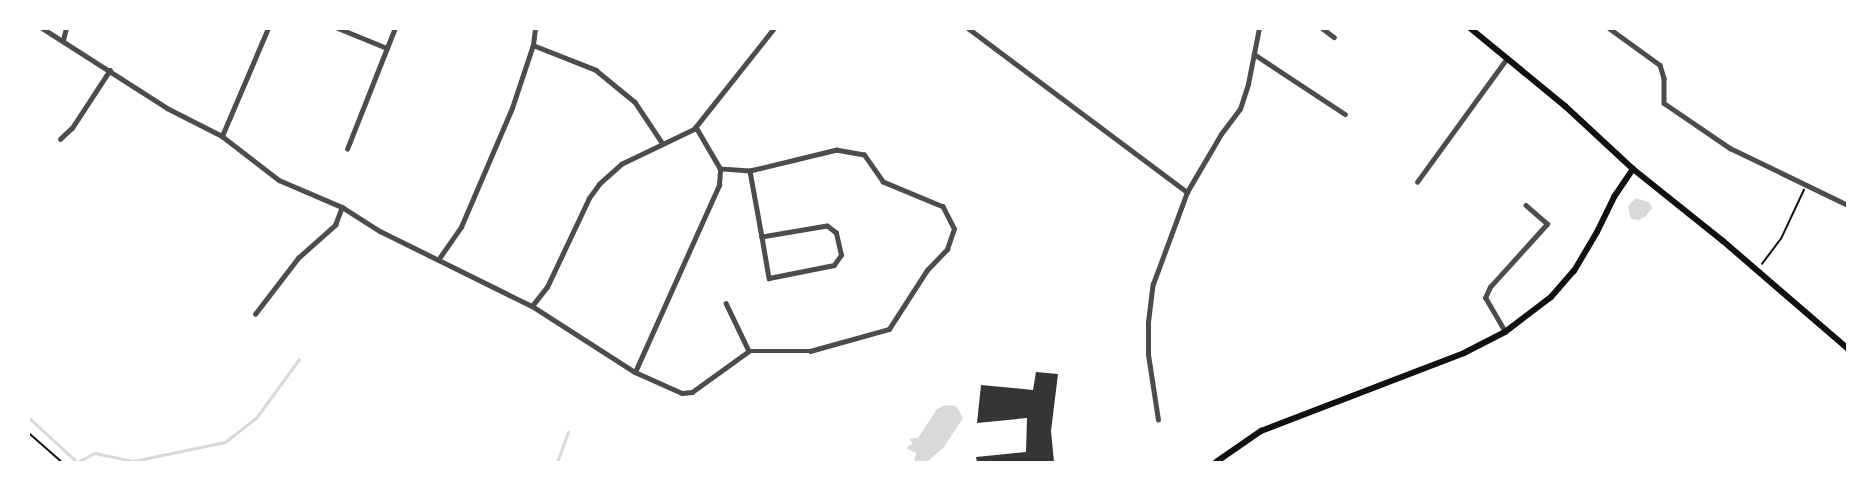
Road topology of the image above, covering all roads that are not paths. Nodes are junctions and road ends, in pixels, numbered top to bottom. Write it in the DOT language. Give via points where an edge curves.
graph roads {
  1 [pos="42,28"];
  2 [pos="66,28"];
  3 [pos="268,28"];
  4 [pos="338,28"];
  5 [pos="395,28"];
  6 [pos="535,28"];
  7 [pos="774,28"];
  8 [pos="968,28"];
  9 [pos="1258,28"];
  10 [pos="1322,28"];
  11 [pos="1470,28"];
  12 [pos="1609,28"];
  13 [pos="1335,37"];
  14 [pos="63,40"];
  15 [pos="532,45"];
  16 [pos="387,48"];
  17 [pos="1254,54"];
  18 [pos="1507,58"];
  19 [pos="110,70"];
  20 [pos="1345,114"];
  21 [pos="696,128"];
  22 [pos="222,136"];
  23 [pos="60,139"];
  24 [pos="663,144"];
  25 [pos="347,149"];
  26 [pos="720,169"];
  27 [pos="1634,169"];
  28 [pos="750,171"];
  29 [pos="1417,182"];
  30 [pos="1187,192"];
  31 [pos="1848,205"];
  32 [pos="1526,206"];
  33 [pos="342,207"];
  34 [pos="762,237"];
  35 [pos="438,260"];
  36 [pos="726,303"];
  37 [pos="532,306"];
  38 [pos="255,314"];
  39 [pos="1505,332"];
  40 [pos="1848,349"];
  41 [pos="749,351"];
  42 [pos="635,372"];
  43 [pos="1158,420"];
  44 [pos="1216,462"];
  1 -- 14 [label="street"];
  2 -- 14 [label="street"];
  3 -- 22 [label="street"];
  4 -- 16 [label="street"];
  5 -- 16 [label="street"];
  6 -- 15 [label="street"];
  7 -- 21 [label="street"];
  8 -- 30 [label="street"];
  9 -- 17 [label="street"];
  10 -- 13 [label="street"];
  11 -- 18 [label="main road"];
  12 -- 31 [label="street" via="1660,65 1664,104 1730,148"];
  14 -- 19 [label="street"];
  15 -- 24 [label="street" via="596,70 635,102"];
  15 -- 35 [label="street" via="512,108 461,227"];
  16 -- 25 [label="street"];
  17 -- 20 [label="street"];
  17 -- 30 [label="street" via="1239,109"];
  18 -- 27 [label="main road"];
  18 -- 29 [label="street"];
  19 -- 22 [label="street" via="167,108"];
  19 -- 23 [label="street" via="72,128"];
  21 -- 24 [label="street"];
  21 -- 26 [label="street"];
  22 -- 33 [label="street" via="279,180"];
  24 -- 37 [label="street" via="621,164 594,191 547,287"];
  26 -- 28 [label="street"];
  26 -- 42 [label="street" via="719,185"];
  27 -- 39 [label="main road" via="1614,196 1574,272 1551,297"];
  27 -- 40 [label="main road"];
  28 -- 34 [label="street"];
  28 -- 41 [label="street" via="837,150 864,155 883,182 943,207 954,229 947,249 927,270 889,329 810,351"];
  30 -- 43 [label="street" via="1153,284 1148,322"];
  32 -- 39 [label="street" via="1547,224 1490,287 1485,298"];
  33 -- 35 [label="street"];
  33 -- 38 [label="street" via="335,225 298,258"];
  34 -- 34 [label="street" via="769,278 834,265 841,255 836,233 827,226"];
  35 -- 37 [label="street"];
  36 -- 41 [label="street"];
  37 -- 42 [label="street"];
  39 -- 44 [label="main road" via="1472,350 1261,431"];
  41 -- 42 [label="street" via="692,392 682,393"];
}
